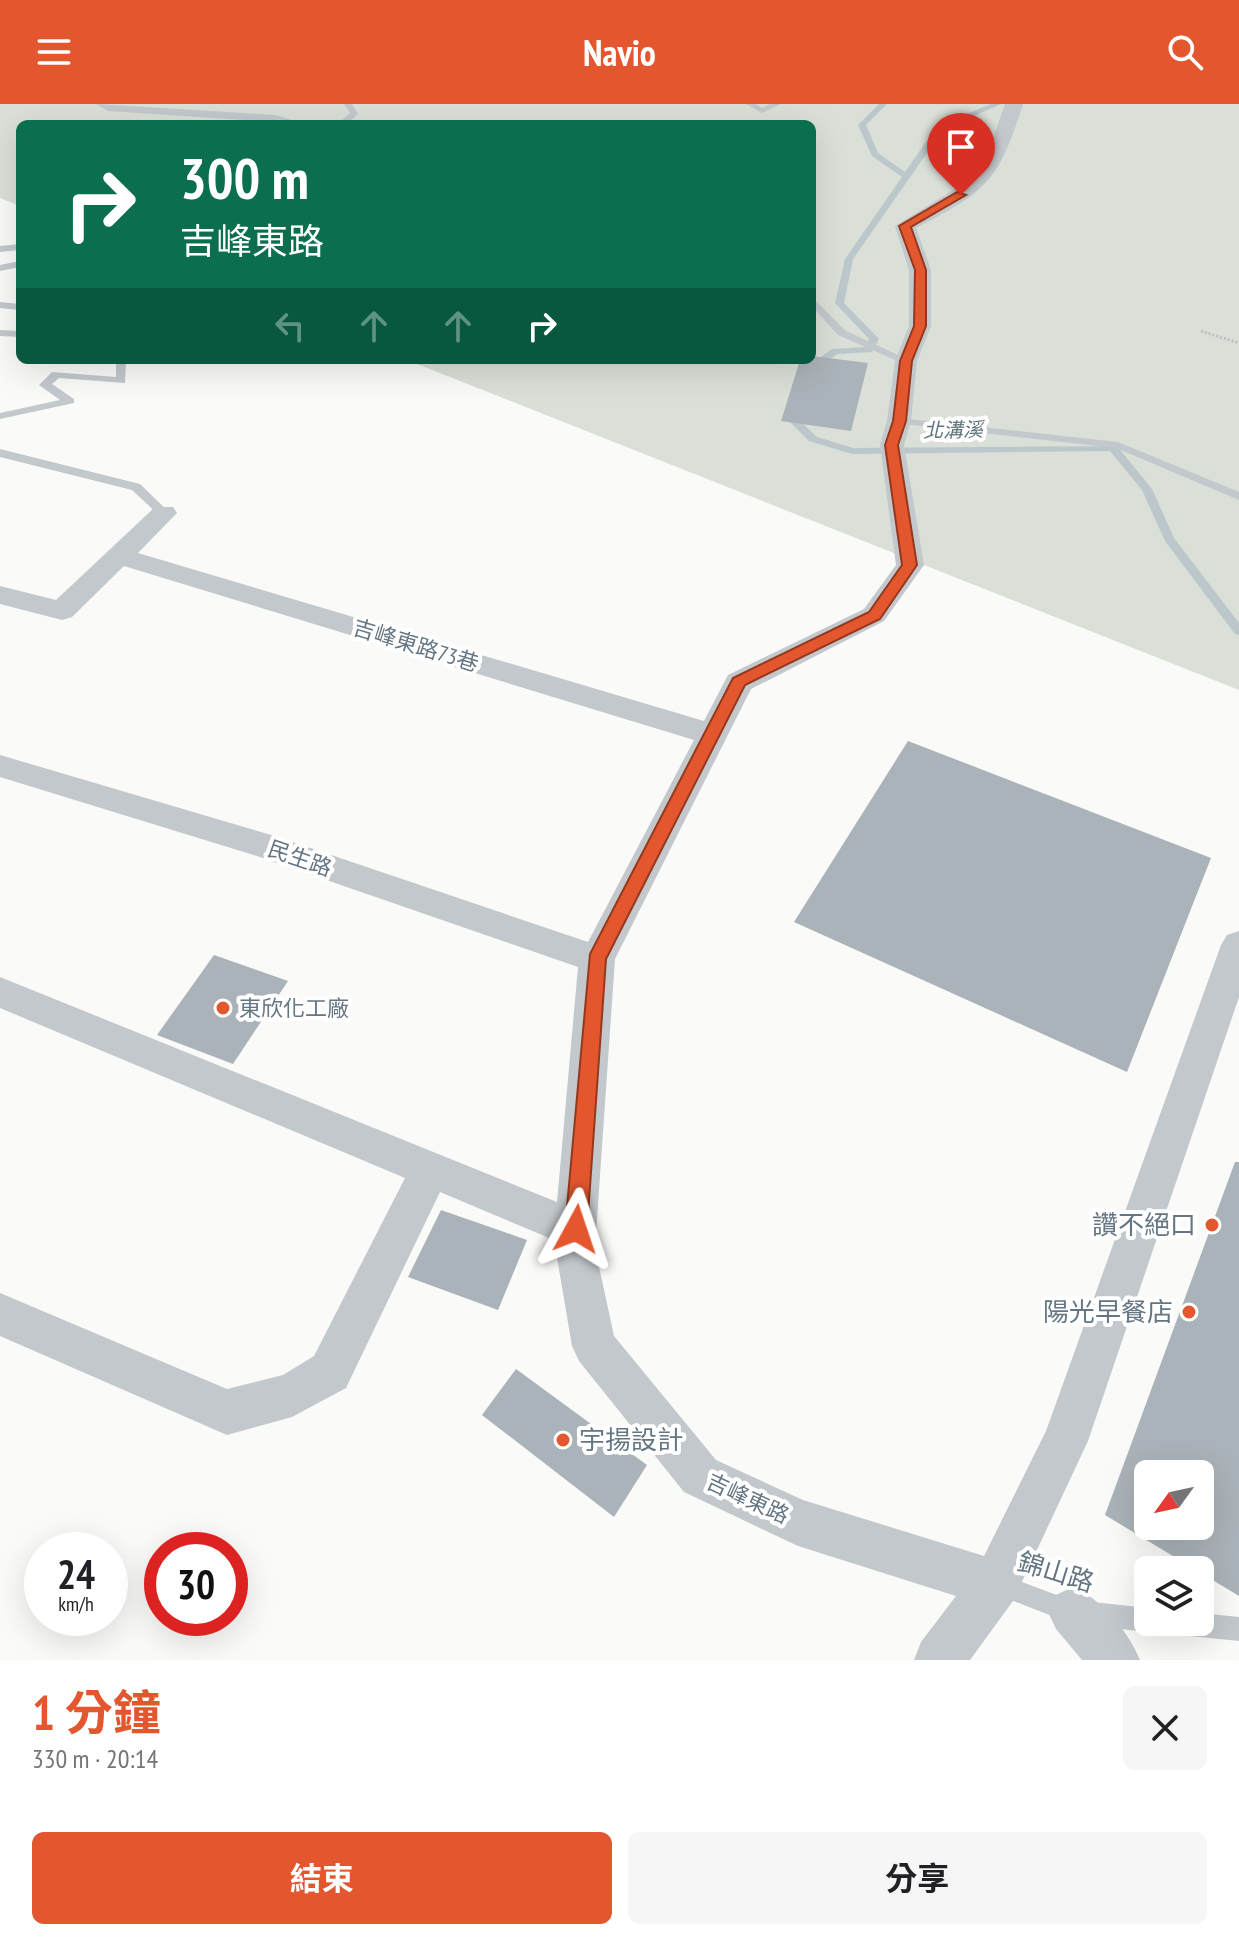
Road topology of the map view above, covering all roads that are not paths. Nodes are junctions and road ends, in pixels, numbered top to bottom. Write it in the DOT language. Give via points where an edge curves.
graph roads {
  1 [pos="100,104"];
  2 [pos="348,104"];
  3 [pos="750,104"];
  4 [pos="777,104"];
  5 [pos="1014,104"];
  6 [pos="284,120"];
  7 [pos="347,120"];
  8 [pos="816,304"];
  9 [pos="897,356"];
  10 [pos="121,364"];
  11 [pos="0,416"];
  12 [pos="899,421"];
  13 [pos="0,453"];
  14 [pos="1239,496"];
  15 [pos="164,513"];
  16 [pos="120,556"];
  17 [pos="0,595"];
  18 [pos="712,734"];
  19 [pos="0,766"];
  20 [pos="1239,945"];
  21 [pos="597,959"];
  22 [pos="0,992"];
  23 [pos="431,1168"];
  24 [pos="576,1229"];
  25 [pos="0,1314"];
  26 [pos="996,1584"];
  27 [pos="1073,1612"];
  28 [pos="1134,1619"];
  29 [pos="1214,1626"];
  30 [pos="1239,1629"];
  31 [pos="939,1660"];
  32 [pos="1115,1660"];
  1 -- 6 [label="lane" via="108,109"];
  2 -- 7 [label="lane" via="354,114"];
  3 -- 4 [label="lane" via="762,111"];
  5 -- 9 [label="street, 吉峰東路" via="984,177 905,226 920,270 920,326"];
  8 -- 9 [label="lane" via="842,333"];
  9 -- 12 [label="street, 吉峰東路"];
  10 -- 11 [label="lane" via="121,381 56,374 45,385 70,401"];
  12 -- 14 [label="lane" via="1118,445"];
  12 -- 18 [label="street, 吉峰東路" via="893,454 910,565 874,615 739,682"];
  13 -- 15 [label="lane" via="136,487"];
  15 -- 16 [label="street"];
  16 -- 17 [label="street" via="62,611"];
  16 -- 18 [label="street, 吉峰東路73巷"];
  18 -- 21 [label="street, 吉峰東路"];
  19 -- 21 [label="street, 民生路" via="266,846"];
  20 -- 26 [label="street" via="1065,1441"];
  21 -- 24 [label="street, 吉峰東路"];
  22 -- 23 [label="street"];
  23 -- 24 [label="street"];
  23 -- 25 [label="street" via="330,1372 292,1395 227,1412"];
  24 -- 26 [label="street, 吉峰東路" via="574,1248 594,1346 700,1476 798,1522"];
  26 -- 27 [label="lane, 錦山路"];
  26 -- 31 [label="street"];
  27 -- 28 [label="lane, 錦山路"];
  27 -- 32 [label="street"];
  29 -- 30 [label="lane"];
}
